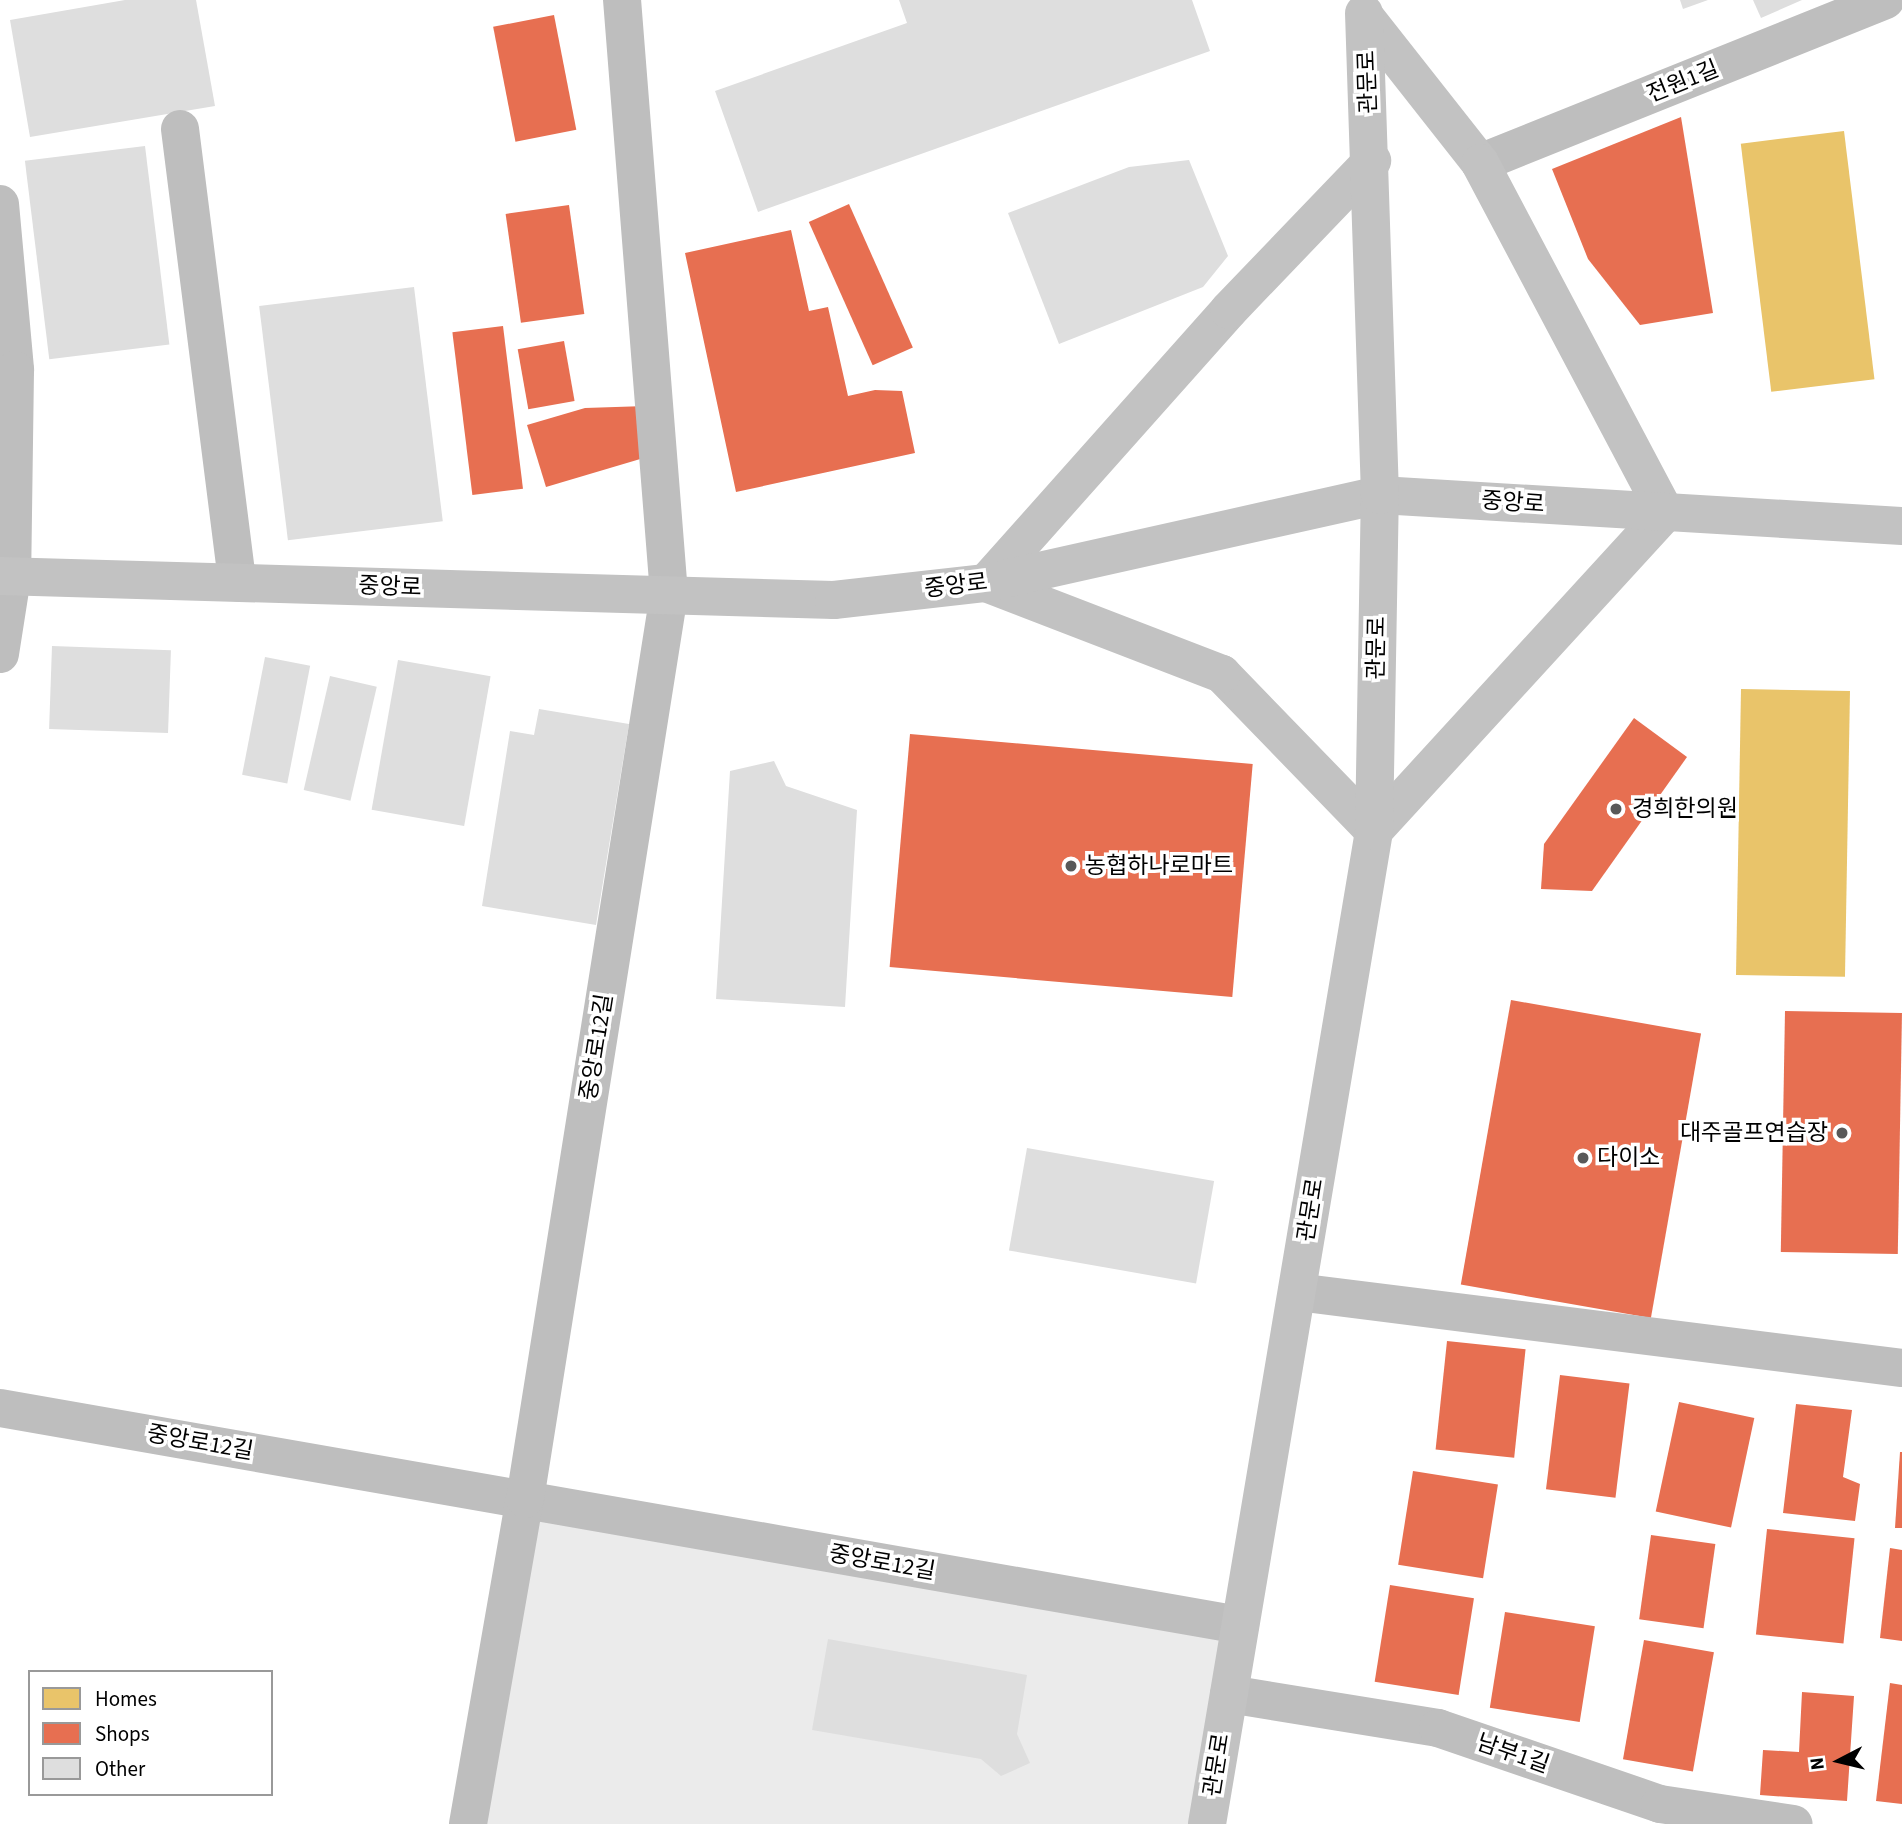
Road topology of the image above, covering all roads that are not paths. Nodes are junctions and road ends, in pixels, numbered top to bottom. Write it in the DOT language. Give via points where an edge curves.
graph roads {
  1 [pos="622,0"];
  2 [pos="1885,0"];
  3 [pos="1363,9"];
  4 [pos="180,129"];
  5 [pos="1372,161"];
  6 [pos="1480,163"];
  7 [pos="0,204"];
  8 [pos="1380,495"];
  9 [pos="1665,513"];
  10 [pos="1902,526"];
  11 [pos="6,576"];
  12 [pos="237,582"];
  13 [pos="986,583"];
  14 [pos="669,594"];
  15 [pos="0,654"];
  16 [pos="1374,831"];
  17 [pos="1297,1292"];
  18 [pos="1902,1368"];
  19 [pos="0,1408"];
  20 [pos="524,1499"];
  21 [pos="1240,1625"];
  22 [pos="1229,1694"];
  23 [pos="468,1824"];
  24 [pos="1207,1824"];
  25 [pos="1794,1824"];
  1 -- 14 [label="street, 중앙로12길"];
  2 -- 6 [label="street, 전원1길"];
  3 -- 5 [label="street, 관문로"];
  3 -- 6 [label="street"];
  4 -- 12 [label="street"];
  5 -- 8 [label="street, 관문로"];
  5 -- 13 [label="street" via="1229,310"];
  6 -- 9 [label="street"];
  7 -- 11 [label="street" via="15,370"];
  8 -- 9 [label="street, 중앙로"];
  8 -- 13 [label="street, 중앙로"];
  8 -- 16 [label="street, 관문로"];
  9 -- 10 [label="street, 중앙로"];
  9 -- 16 [label="street"];
  11 -- 12 [label="street, 중앙로"];
  11 -- 15 [label="street"];
  12 -- 14 [label="street, 중앙로"];
  13 -- 14 [label="street, 중앙로" via="834,600"];
  13 -- 16 [label="street" via="1222,674"];
  14 -- 20 [label="street, 중앙로12길"];
  16 -- 17 [label="street, 관문로"];
  17 -- 18 [label="street"];
  17 -- 21 [label="street, 관문로"];
  19 -- 20 [label="street, 중앙로12길"];
  20 -- 21 [label="street, 중앙로12길"];
  20 -- 23 [label="street, 중앙로12길"];
  21 -- 22 [label="street, 관문로"];
  22 -- 24 [label="street, 관문로"];
  22 -- 25 [label="street, 남부1길" via="1438,1728 1660,1804"];
}
